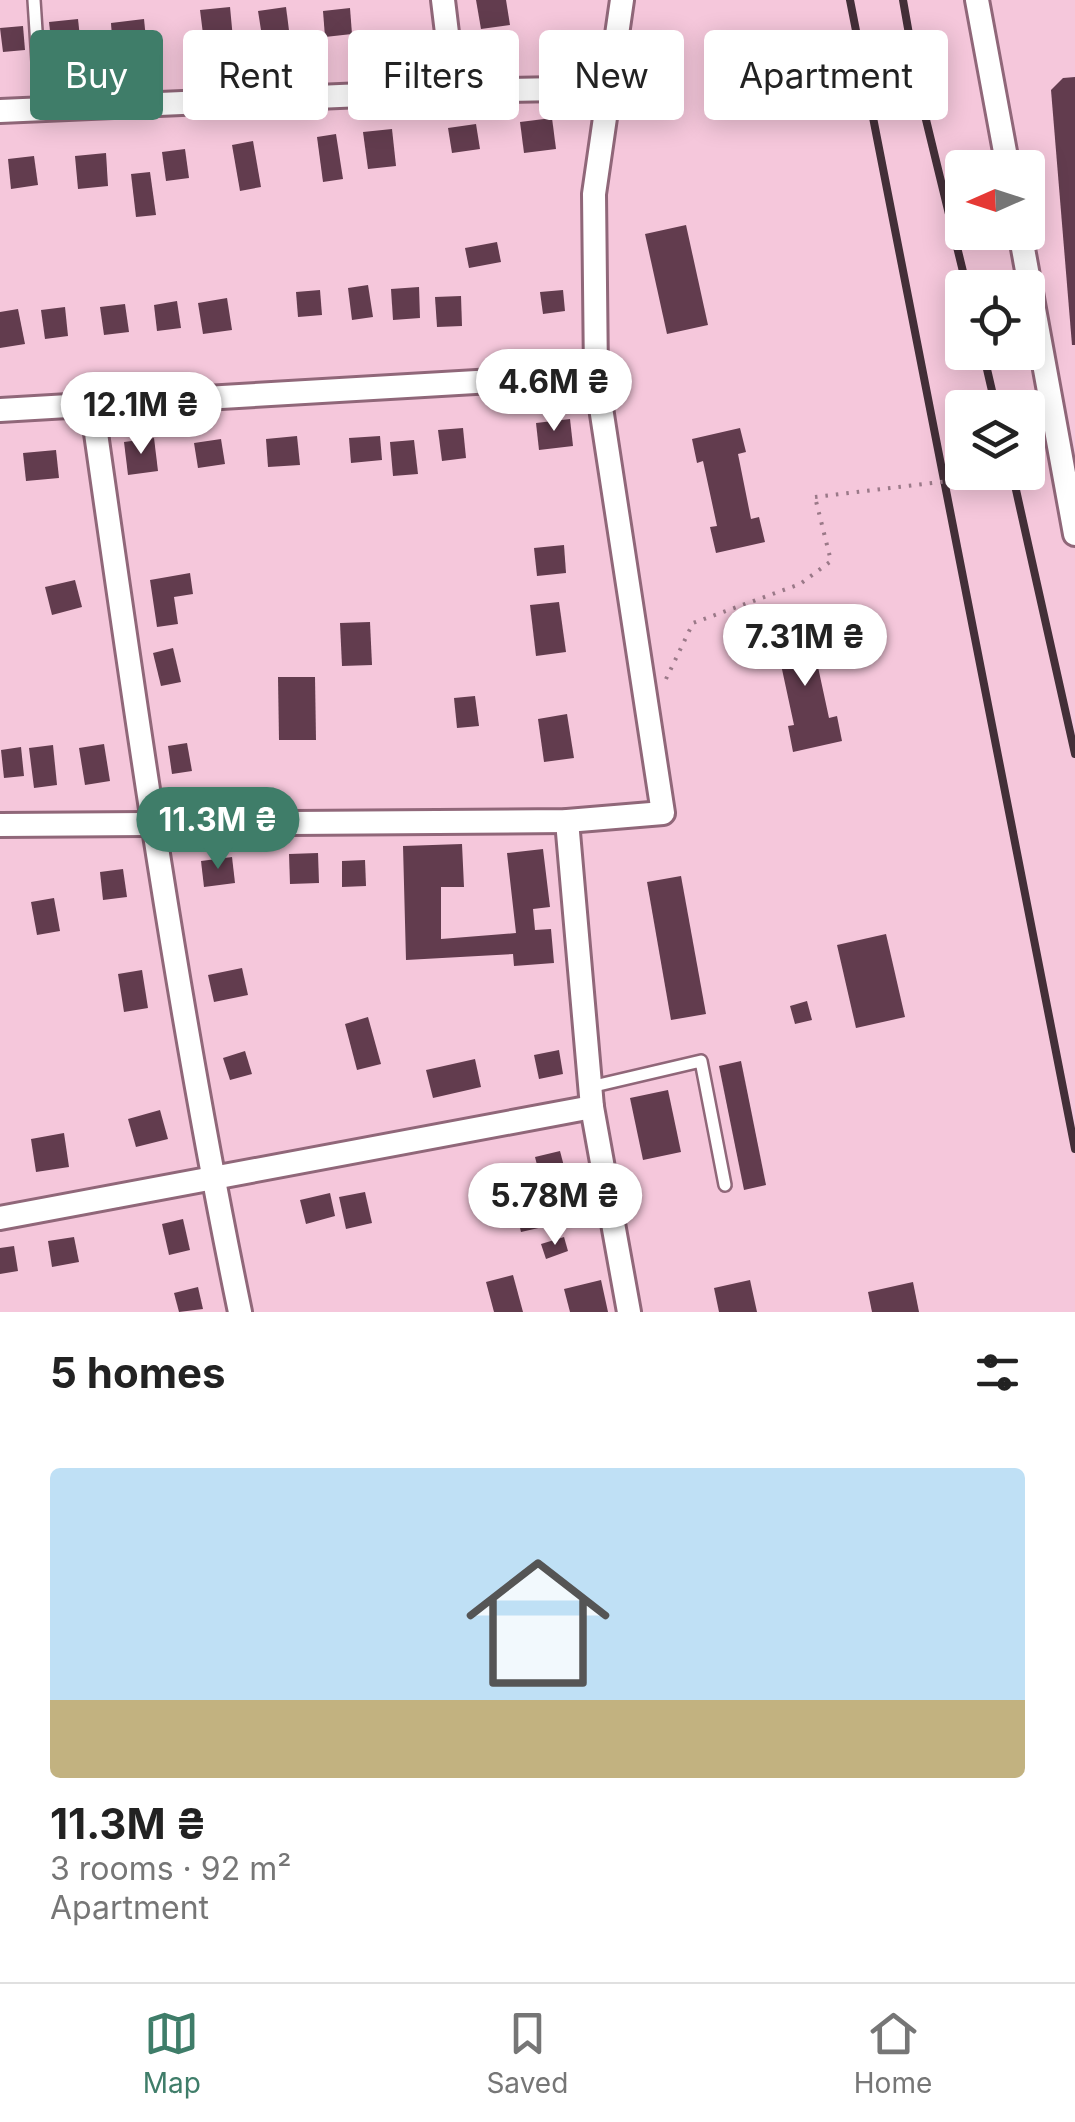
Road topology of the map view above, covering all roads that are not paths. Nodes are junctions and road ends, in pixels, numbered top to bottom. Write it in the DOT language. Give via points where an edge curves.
graph roads {
  1 [pos="34,0"];
  2 [pos="443,0"];
  3 [pos="622,0"];
  4 [pos="977,0"];
  5 [pos="36,30"];
  6 [pos="447,30"];
  7 [pos="618,30"];
  8 [pos="348,95"];
  9 [pos="163,103"];
  10 [pos="30,109"];
  11 [pos="0,111"];
  12 [pos="605,120"];
  13 [pos="1005,150"];
  14 [pos="1024,250"];
  15 [pos="596,374"];
  16 [pos="92,405"];
  17 [pos="0,410"];
  18 [pos="1066,424"];
  19 [pos="1075,531"];
  20 [pos="567,821"];
  21 [pos="0,825"];
  22 [pos="152,825"];
  23 [pos="591,1097"];
  24 [pos="212,1179"];
  25 [pos="725,1185"];
  26 [pos="0,1218"];
  27 [pos="240,1312"];
  28 [pos="629,1312"];
  1 -- 5 [label="lane"];
  2 -- 6 [label="street"];
  3 -- 7 [label="street"];
  4 -- 13 [label="street"];
  8 -- 9 [label="street"];
  10 -- 11 [label="street"];
  12 -- 15 [label="street" via="594,194"];
  14 -- 18 [label="street"];
  15 -- 16 [label="street"];
  15 -- 20 [label="street" via="663,813"];
  16 -- 17 [label="street"];
  16 -- 22 [label="street"];
  18 -- 19 [label="street"];
  20 -- 22 [label="street"];
  20 -- 23 [label="street"];
  21 -- 22 [label="street"];
  22 -- 24 [label="street"];
  23 -- 24 [label="street"];
  23 -- 25 [label="lane" via="701,1061"];
  23 -- 28 [label="street"];
  24 -- 26 [label="street"];
  24 -- 27 [label="street"];
}
